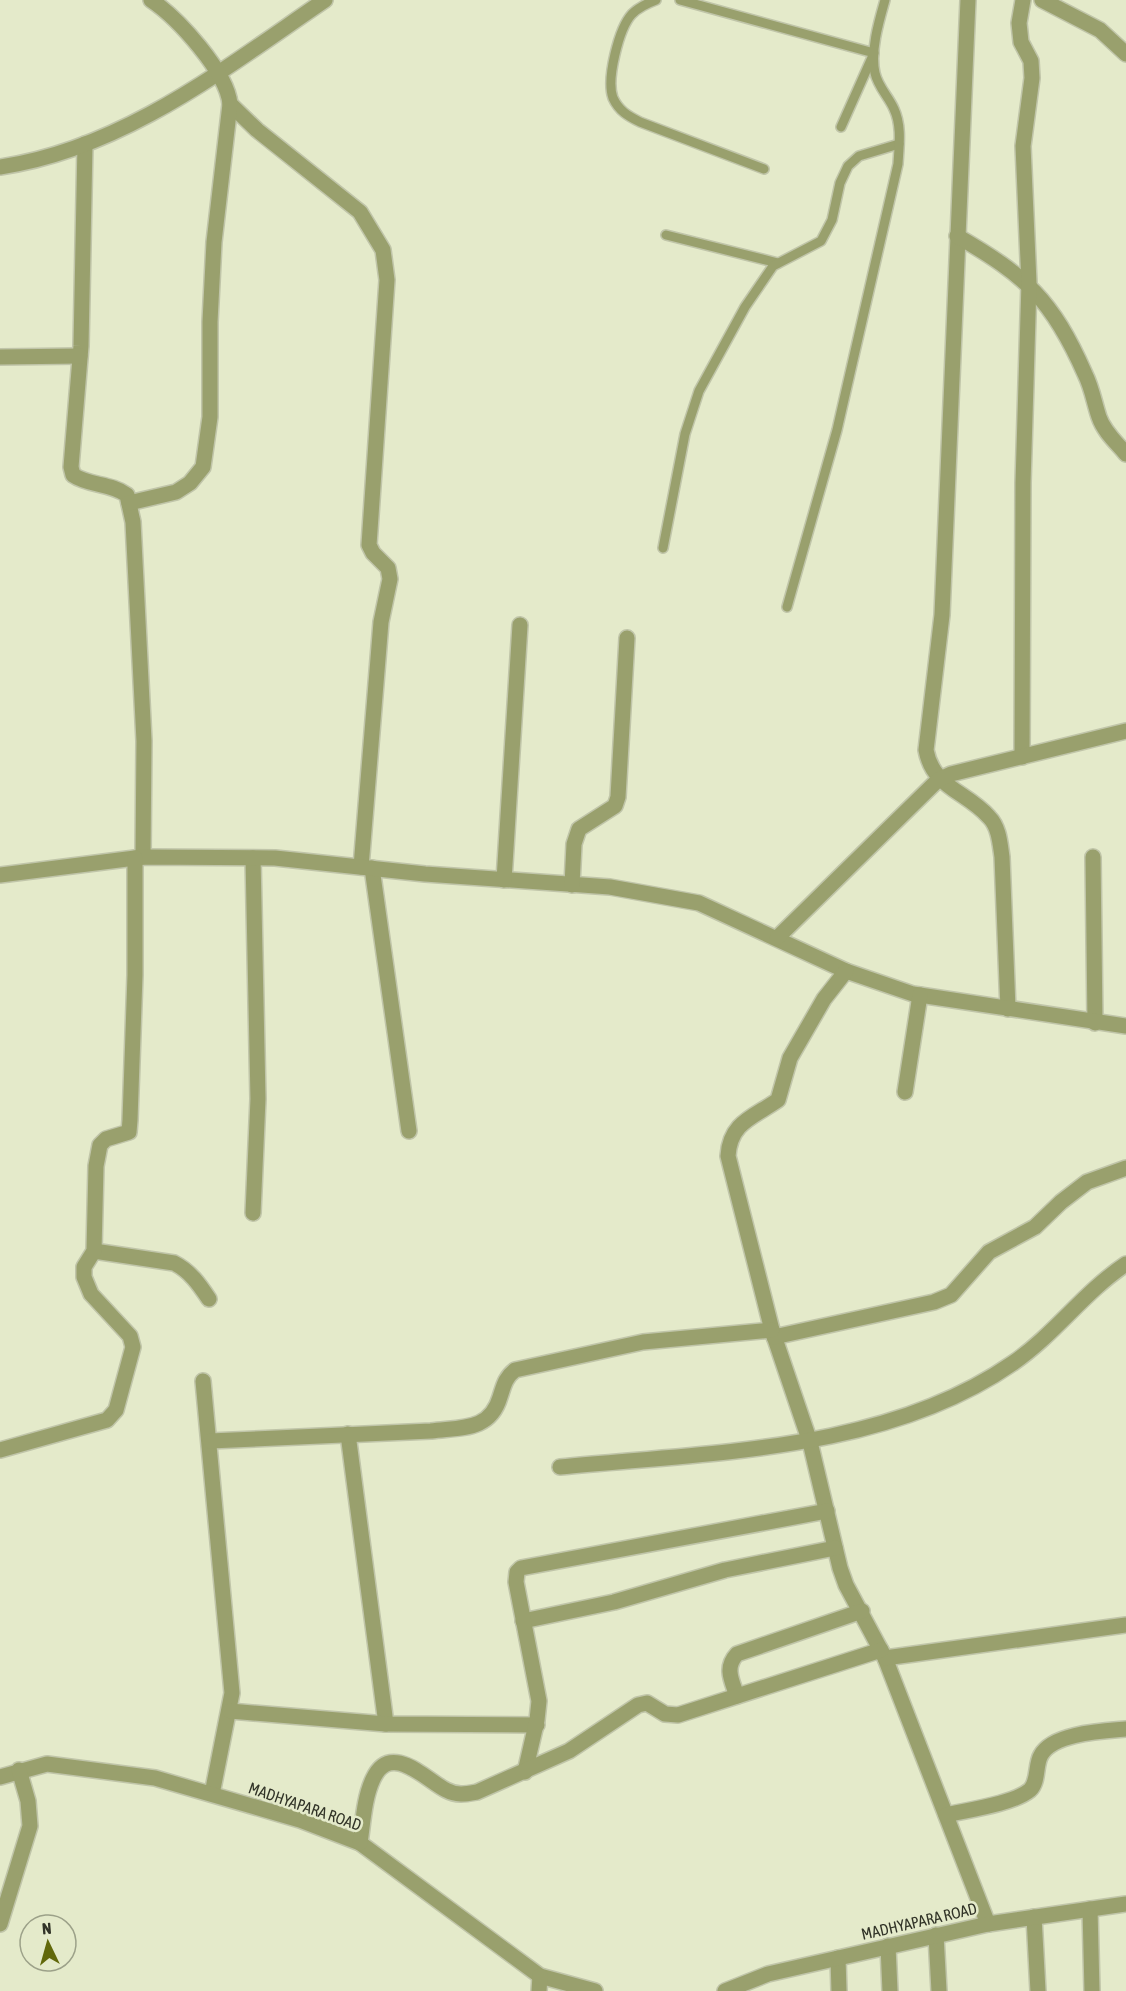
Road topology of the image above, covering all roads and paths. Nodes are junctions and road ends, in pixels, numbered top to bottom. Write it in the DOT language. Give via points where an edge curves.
graph roads {
  1 [pos="151,0"];
  2 [pos="325,0"];
  3 [pos="656,0"];
  4 [pos="680,0"];
  5 [pos="885,0"];
  6 [pos="968,0"];
  7 [pos="1023,0"];
  8 [pos="1042,0"];
  9 [pos="874,53"];
  10 [pos="1126,54"];
  11 [pos="218,72"];
  12 [pos="230,104"];
  13 [pos="841,127"];
  14 [pos="85,144"];
  15 [pos="899,144"];
  16 [pos="0,167"];
  17 [pos="764,169"];
  18 [pos="666,235"];
  19 [pos="957,236"];
  20 [pos="778,263"];
  21 [pos="1029,283"];
  22 [pos="80,356"];
  23 [pos="0,357"];
  24 [pos="1126,454"];
  25 [pos="129,503"];
  26 [pos="663,548"];
  27 [pos="787,607"];
  28 [pos="520,625"];
  29 [pos="627,638"];
  30 [pos="1126,731"];
  31 [pos="1022,757"];
  32 [pos="938,780"];
  33 [pos="1093,856"];
  34 [pos="139,858"];
  35 [pos="253,858"];
  36 [pos="367,868"];
  37 [pos="0,875"];
  38 [pos="504,880"];
  39 [pos="572,885"];
  40 [pos="777,938"];
  41 [pos="846,971"];
  42 [pos="920,995"];
  43 [pos="1008,1009"];
  44 [pos="1095,1023"];
  45 [pos="1126,1026"];
  46 [pos="905,1092"];
  47 [pos="409,1131"];
  48 [pos="1126,1168"];
  49 [pos="254,1213"];
  50 [pos="94,1251"];
  51 [pos="1126,1264"];
  52 [pos="209,1299"];
  53 [pos="773,1333"];
  54 [pos="203,1381"];
  55 [pos="348,1434"];
  56 [pos="210,1441"];
  57 [pos="810,1442"];
  58 [pos="0,1450"];
  59 [pos="560,1467"];
  60 [pos="827,1511"];
  61 [pos="835,1548"];
  62 [pos="862,1611"];
  63 [pos="523,1621"];
  64 [pos="1126,1625"];
  65 [pos="883,1654"];
  66 [pos="737,1696"];
  67 [pos="230,1710"];
  68 [pos="386,1724"];
  69 [pos="537,1725"];
  70 [pos="1126,1729"];
  71 [pos="19,1770"];
  72 [pos="525,1772"];
  73 [pos="0,1777"];
  74 [pos="212,1794"];
  75 [pos="946,1815"];
  76 [pos="360,1843"];
  77 [pos="1126,1905"];
  78 [pos="1090,1909"];
  79 [pos="1034,1917"];
  80 [pos="0,1924"];
  81 [pos="988,1924"];
  82 [pos="936,1935"];
  83 [pos="888,1946"];
  84 [pos="837,1958"];
  85 [pos="540,1983"];
  86 [pos="596,1991"];
  87 [pos="725,1991"];
  88 [pos="838,1991"];
  89 [pos="890,1991"];
  90 [pos="939,1991"];
  91 [pos="1038,1991"];
  92 [pos="1092,1991"];
  1 -- 11 [label="street" via="166,10"];
  2 -- 11 [label="street"];
  3 -- 17 [label="lane" via="632,14 619,40 611,80 612,96 622,112"];
  4 -- 9 [label="lane"];
  5 -- 9 [label="lane"];
  6 -- 19 [label="street"];
  7 -- 21 [label="street" via="1021,42 1031,61 1023,146"];
  8 -- 10 [label="street" via="1100,30"];
  9 -- 13 [label="lane"];
  9 -- 15 [label="lane" via="875,73 897,118"];
  11 -- 12 [label="street" via="226,84"];
  11 -- 14 [label="street" via="107,136"];
  12 -- 25 [label="street" via="214,242 210,417 203,467 176,492"];
  12 -- 36 [label="street" via="360,212 383,250 387,280 369,545 388,568 390,579 381,622"];
  14 -- 16 [label="street"];
  14 -- 22 [label="street"];
  15 -- 20 [label="lane" via="859,156 848,166 832,220 821,241"];
  15 -- 27 [label="lane" via="865,315"];
  18 -- 20 [label="lane"];
  19 -- 21 [label="street"];
  19 -- 32 [label="street" via="942,615 926,750"];
  20 -- 26 [label="lane" via="745,307 699,391 685,434"];
  21 -- 24 [label="street" via="1072,343 1095,396 1099,418"];
  21 -- 31 [label="street" via="1023,483"];
  22 -- 23 [label="street"];
  22 -- 25 [label="street" via="73,475 121,491"];
  25 -- 34 [label="street" via="134,533 144,729"];
  28 -- 38 [label="street"];
  29 -- 39 [label="street" via="618,797 615,806 579,828 574,844"];
  30 -- 31 [label="street"];
  31 -- 32 [label="street"];
  32 -- 40 [label="street"];
  32 -- 43 [label="street" via="990,818 998,832"];
  33 -- 44 [label="street"];
  34 -- 35 [label="street"];
  34 -- 37 [label="street"];
  34 -- 50 [label="street" via="129,1132 106,1139 100,1145"];
  35 -- 36 [label="street"];
  35 -- 49 [label="street" via="258,1099"];
  36 -- 38 [label="street"];
  36 -- 47 [label="street"];
  38 -- 39 [label="street"];
  39 -- 40 [label="street" via="610,887 699,903"];
  40 -- 41 [label="street"];
  41 -- 42 [label="street"];
  41 -- 53 [label="street" via="824,999 789,1058 778,1100 742,1124 729,1141 728,1156 741,1213"];
  42 -- 43 [label="street"];
  42 -- 46 [label="street"];
  43 -- 44 [label="street"];
  44 -- 45 [label="street"];
  48 -- 53 [label="street" via="1087,1182 1035,1227 990,1252 951,1295 934,1302"];
  50 -- 52 [label="street" via="174,1263 198,1282"];
  50 -- 58 [label="street" via="84,1267 84,1277 91,1294 130,1336 133,1347 116,1410 107,1420"];
  51 -- 57 [label="street" via="1094,1286 1065,1320 1014,1362 967,1391 918,1412"];
  53 -- 55 [label="street" via="643,1342 515,1370 506,1377 496,1411 487,1421 431,1431"];
  53 -- 57 [label="street"];
  54 -- 56 [label="street"];
  55 -- 56 [label="street"];
  55 -- 68 [label="street"];
  56 -- 67 [label="street" via="232,1694"];
  57 -- 59 [label="street"];
  57 -- 60 [label="street"];
  60 -- 61 [label="street"];
  60 -- 63 [label="street" via="521,1568 516,1572 516,1581"];
  61 -- 62 [label="street" via="846,1585"];
  61 -- 63 [label="street" via="725,1570 614,1602"];
  62 -- 65 [label="street"];
  62 -- 66 [label="street" via="737,1654 730,1661 729,1671"];
  63 -- 69 [label="street" via="539,1701"];
  64 -- 65 [label="street"];
  65 -- 66 [label="street"];
  65 -- 75 [label="street"];
  66 -- 72 [label="street" via="678,1715 665,1714 647,1703 638,1704 569,1751"];
  67 -- 68 [label="street"];
  67 -- 74 [label="street"];
  68 -- 69 [label="street"];
  69 -- 72 [label="street"];
  70 -- 75 [label="street" via="1051,1743 1040,1756 1030,1789 1008,1799"];
  71 -- 73 [label="street, MADHYAPARA ROAD"];
  71 -- 74 [label="street, MADHYAPARA ROAD" via="58,1765 155,1778"];
  71 -- 80 [label="street" via="30,1826"];
  72 -- 76 [label="street" via="462,1795 446,1790 411,1767 389,1764 373,1778"];
  74 -- 76 [label="street, MADHYAPARA ROAD"];
  75 -- 81 [label="street"];
  76 -- 85 [label="street, MADHYAPARA ROAD"];
  77 -- 78 [label="street, MADHYAPARA ROAD"];
  78 -- 79 [label="street, MADHYAPARA ROAD"];
  78 -- 92 [label="street"];
  79 -- 81 [label="street, MADHYAPARA ROAD"];
  79 -- 91 [label="street"];
  81 -- 82 [label="street, MADHYAPARA ROAD"];
  82 -- 83 [label="street, MADHYAPARA ROAD"];
  82 -- 90 [label="street"];
  83 -- 84 [label="street, MADHYAPARA ROAD"];
  83 -- 89 [label="street"];
  84 -- 87 [label="street, MADHYAPARA ROAD" via="768,1974"];
  84 -- 88 [label="street"];
  85 -- 86 [label="street, MADHYAPARA ROAD"];
}
